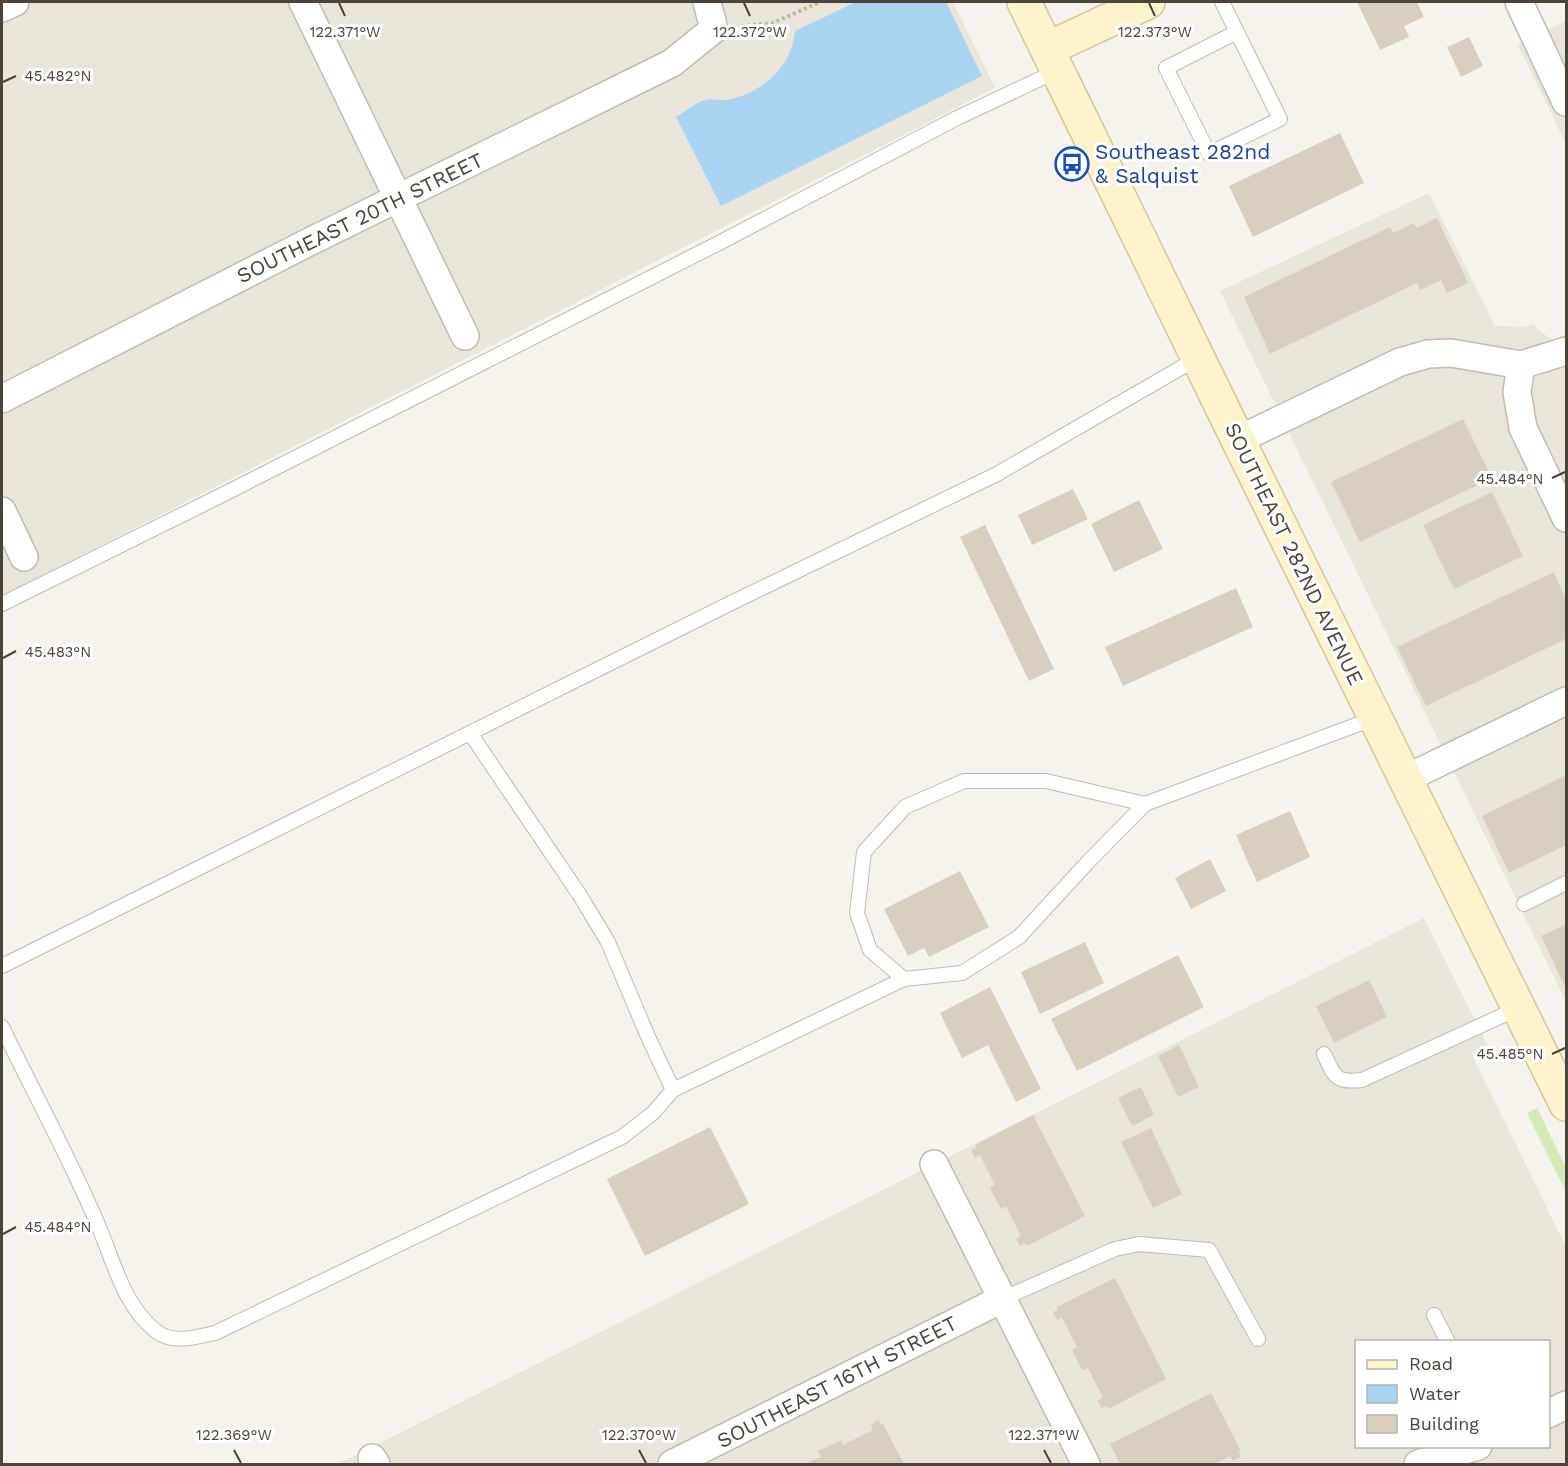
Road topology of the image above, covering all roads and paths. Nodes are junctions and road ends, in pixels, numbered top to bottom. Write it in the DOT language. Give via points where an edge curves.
graph roads {
  1 [pos="15,2"];
  2 [pos="303,2"];
  3 [pos="707,2"];
  4 [pos="820,2"];
  5 [pos="1024,2"];
  6 [pos="1148,2"];
  7 [pos="1222,2"];
  8 [pos="1519,2"];
  9 [pos="2,8"];
  10 [pos="714,29"];
  11 [pos="1237,32"];
  12 [pos="1053,60"];
  13 [pos="1566,102"];
  14 [pos="398,198"];
  15 [pos="465,336"];
  16 [pos="1566,351"];
  17 [pos="1198,358"];
  18 [pos="1521,365"];
  19 [pos="2,399"];
  20 [pos="1238,440"];
  21 [pos="2,511"];
  22 [pos="1566,518"];
  23 [pos="24,557"];
  24 [pos="2,604"];
  25 [pos="1566,701"];
  26 [pos="1375,718"];
  27 [pos="470,733"];
  28 [pos="1405,779"];
  29 [pos="1145,804"];
  30 [pos="1566,883"];
  31 [pos="1524,904"];
  32 [pos="2,966"];
  33 [pos="904,979"];
  34 [pos="1519,1008"];
  35 [pos="2,1027"];
  36 [pos="1324,1054"];
  37 [pos="673,1090"];
  38 [pos="1566,1104"];
  39 [pos="934,1164"];
  40 [pos="1002,1299"];
  41 [pos="1434,1315"];
  42 [pos="1258,1339"];
  43 [pos="1447,1340"];
  44 [pos="1566,1405"];
  45 [pos="1550,1413"];
  46 [pos="1471,1448"];
  47 [pos="672,1464"];
  48 [pos="1086,1464"];
  49 [pos="1418,1464"];
  1 -- 9 [label="street"];
  2 -- 14 [label="street"];
  3 -- 10 [label="street"];
  4 -- 10 [label="path" via="773,23"];
  5 -- 12 [label="main road, SOUTHEAST 282ND AVENUE"];
  6 -- 12 [label="main road"];
  7 -- 11 [label="lane"];
  8 -- 13 [label="street"];
  10 -- 14 [label="street, SOUTHEAST 20TH STREET" via="672,63"];
  11 -- 11 [label="lane" via="1280,119 1209,154 1166,68"];
  12 -- 17 [label="main road, SOUTHEAST 282ND AVENUE"];
  12 -- 24 [label="lane" via="957,118 719,243"];
  14 -- 15 [label="street"];
  14 -- 19 [label="street, SOUTHEAST 20TH STREET"];
  16 -- 18 [label="street"];
  17 -- 20 [label="main road, SOUTHEAST 282ND AVENUE"];
  17 -- 27 [label="lane" via="997,474"];
  18 -- 20 [label="street" via="1451,353 1428,354 1400,363"];
  18 -- 22 [label="street" via="1517,392 1523,428"];
  20 -- 26 [label="main road, SOUTHEAST 282ND AVENUE"];
  21 -- 23 [label="street"];
  25 -- 28 [label="street"];
  26 -- 28 [label="main road, SOUTHEAST 282ND AVENUE"];
  26 -- 29 [label="lane"];
  27 -- 32 [label="lane"];
  27 -- 37 [label="lane" via="608,942"];
  28 -- 34 [label="main road, SOUTHEAST 282ND AVENUE"];
  29 -- 33 [label="lane" via="1019,937 962,973"];
  29 -- 33 [label="lane" via="1046,781 964,781 905,807 864,852 857,913 870,950"];
  30 -- 31 [label="lane"];
  33 -- 37 [label="lane"];
  34 -- 36 [label="lane" via="1362,1080 1345,1082 1335,1075"];
  34 -- 38 [label="main road, SOUTHEAST 282ND AVENUE"];
  35 -- 37 [label="lane" via="136,1310 159,1333 184,1340 215,1333 622,1137 653,1113"];
  39 -- 40 [label="street"];
  40 -- 42 [label="lane" via="1115,1249 1139,1244 1209,1250"];
  40 -- 47 [label="street, SOUTHEAST 16TH STREET"];
  40 -- 48 [label="street"];
  41 -- 43 [label="lane"];
  44 -- 45 [label="street"];
  46 -- 49 [label="street"];
}
